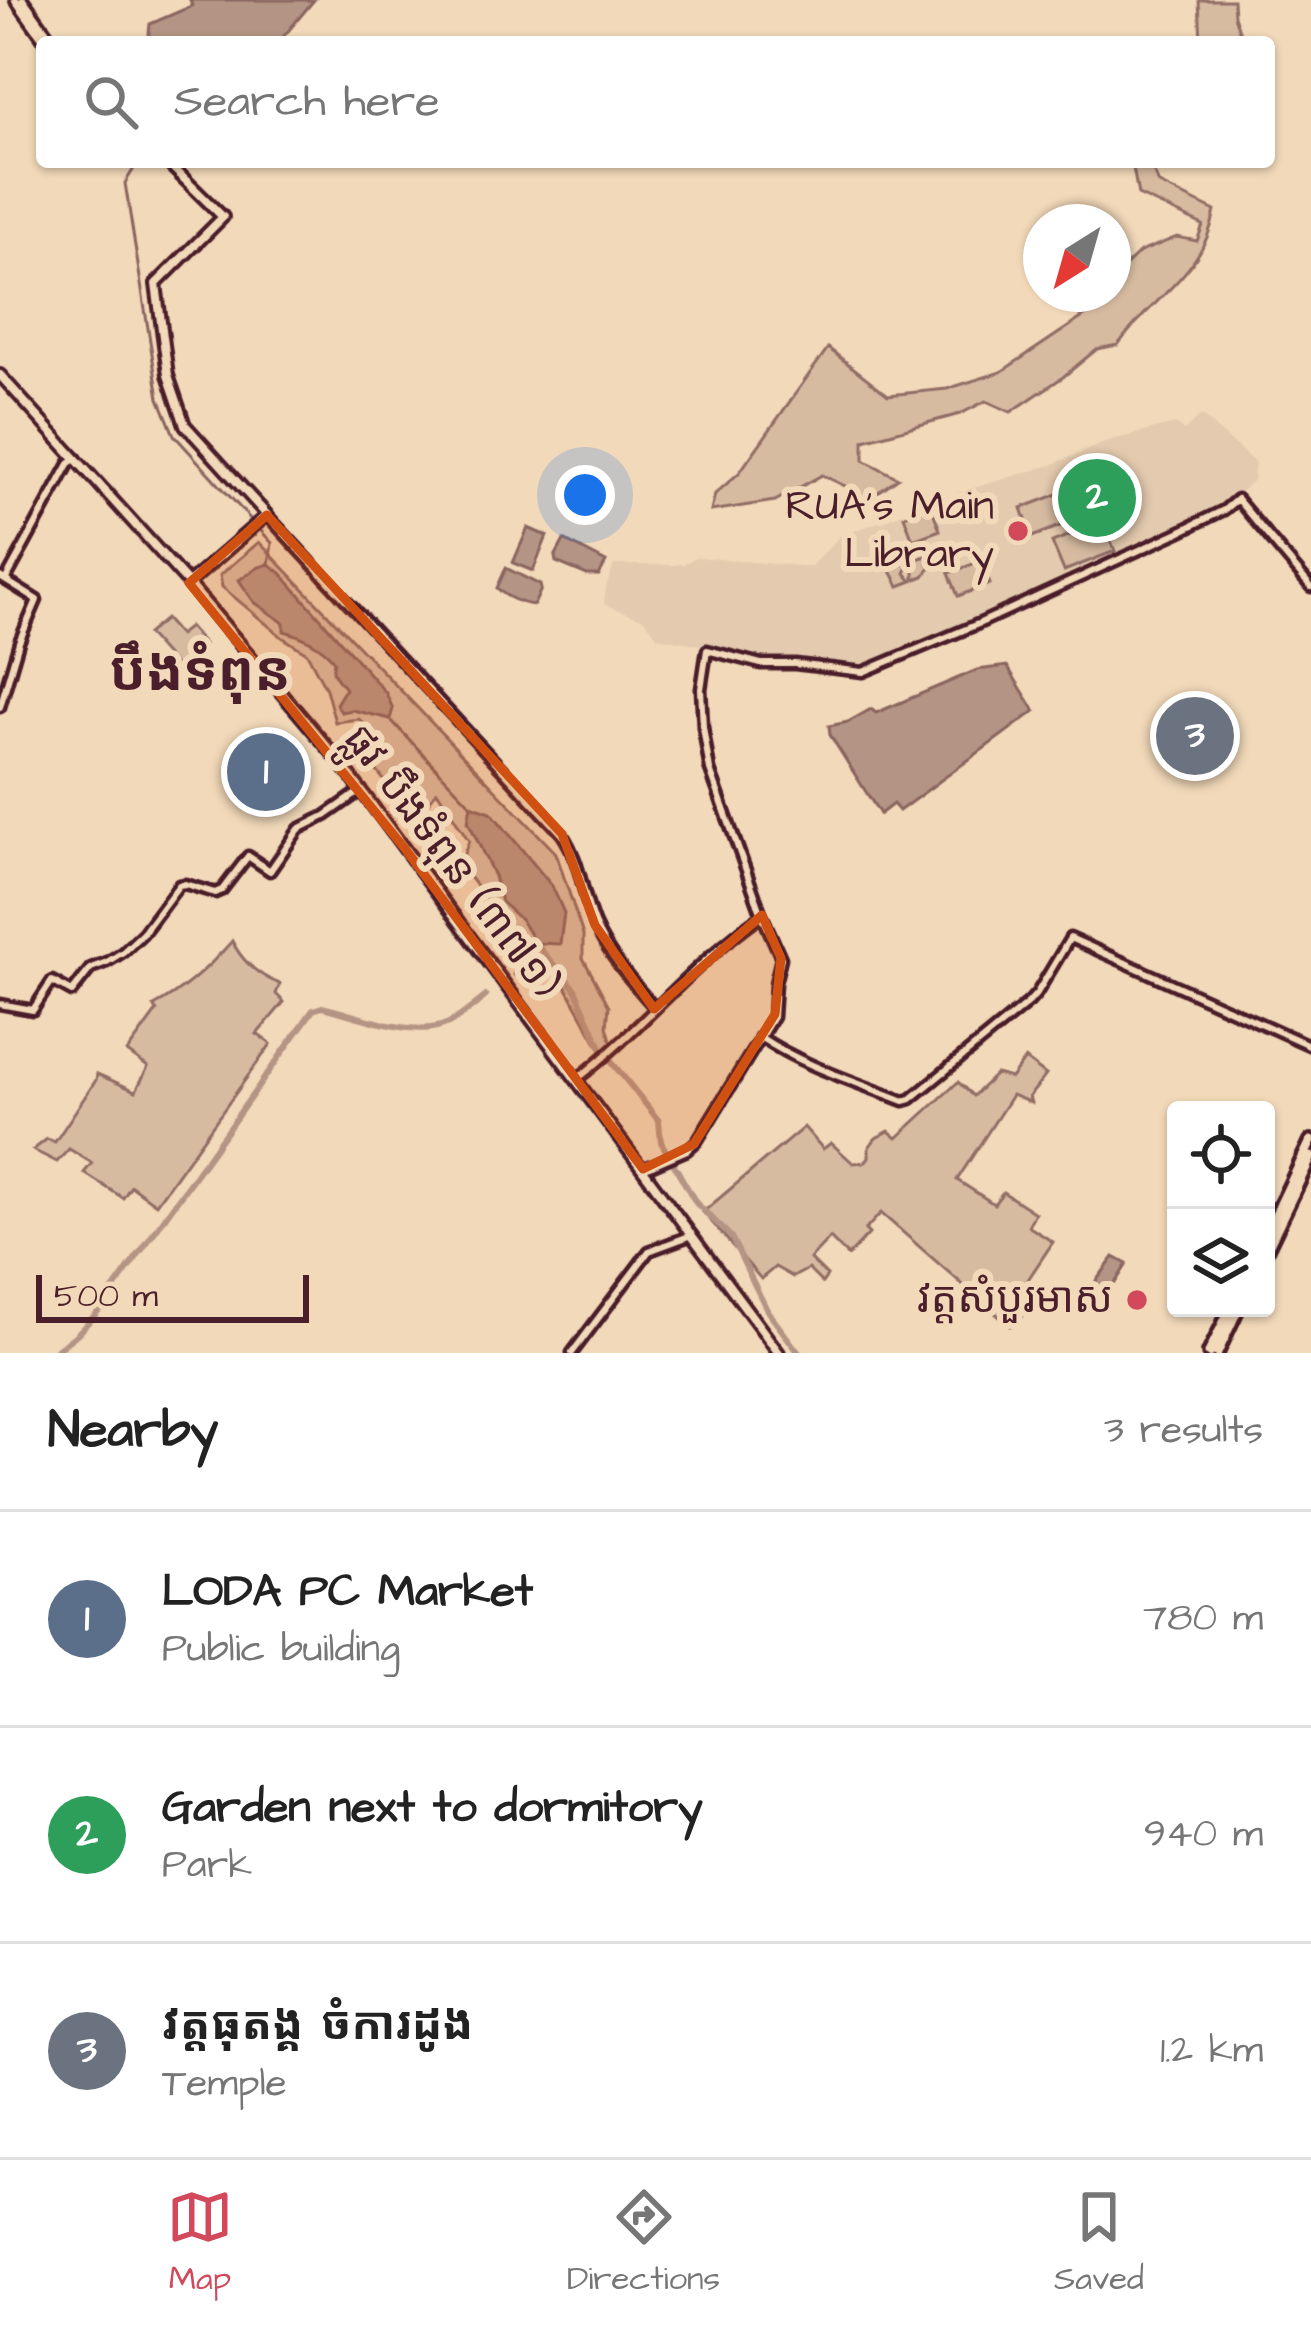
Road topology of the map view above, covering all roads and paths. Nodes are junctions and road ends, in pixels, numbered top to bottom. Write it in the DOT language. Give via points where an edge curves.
graph roads {
  1 [pos="20,0"];
  2 [pos="46,36"];
  3 [pos="173,168"];
  4 [pos="0,375"];
  5 [pos="76,458"];
  6 [pos="267,515"];
  7 [pos="3,579"];
  8 [pos="189,584"];
  9 [pos="1311,587"];
  10 [pos="0,707"];
  11 [pos="362,790"];
  12 [pos="763,915"];
  13 [pos="0,1004"];
  14 [pos="655,1008"];
  15 [pos="760,1037"];
  16 [pos="1311,1046"];
  17 [pos="577,1079"];
  18 [pos="1311,1141"];
  19 [pos="1311,1157"];
  20 [pos="643,1169"];
  21 [pos="1275,1216"];
  22 [pos="1275,1231"];
  23 [pos="692,1235"];
  24 [pos="1230,1317"];
  25 [pos="572,1353"];
  26 [pos="779,1353"];
  27 [pos="1213,1353"];
  1 -- 2 [label="main road"];
  3 -- 6 [label="main road" via="223,217 156,284 167,375 185,425"];
  4 -- 5 [label="main road, ផ្លូវ បឹងទំពុន (៣៧១)"];
  5 -- 7 [label="street"];
  5 -- 8 [label="main road, ផ្លូវ បឹងទំពុន (៣៧១)"];
  6 -- 8 [label="main road"];
  6 -- 14 [label="street" via="562,834 578,860 595,925"];
  7 -- 10 [label="street" via="37,600"];
  8 -- 11 [label="main road, ផ្លូវ បឹងទំពុន (៣៧១)"];
  9 -- 12 [label="street" via="1237,499 1165,539 862,672 707,650 701,689 710,770"];
  11 -- 13 [label="street" via="299,829 270,871 248,856 219,892 178,885 143,933 91,968 72,992 52,980 33,1010"];
  11 -- 17 [label="main road, ផ្លូវ បឹងទំពុន (៣៧១)"];
  12 -- 14 [label="street"];
  12 -- 15 [label="street" via="781,958 775,1014"];
  14 -- 17 [label="street"];
  15 -- 16 [label="street" via="904,1101 1029,1002 1070,938"];
  15 -- 20 [label="street" via="699,1138"];
  17 -- 20 [label="main road, ផ្លូវ បឹងទំពុន (៣៧១)"];
  18 -- 21 [label="main road"];
  19 -- 22 [label="main road"];
  20 -- 23 [label="main road, ផ្លូវ បឹងទំពុន (៣៧១)"];
  23 -- 25 [label="street" via="649,1251"];
  23 -- 26 [label="main road, ផ្លូវ បឹងទំពុន (៣៧១)"];
  24 -- 27 [label="main road"];
}
